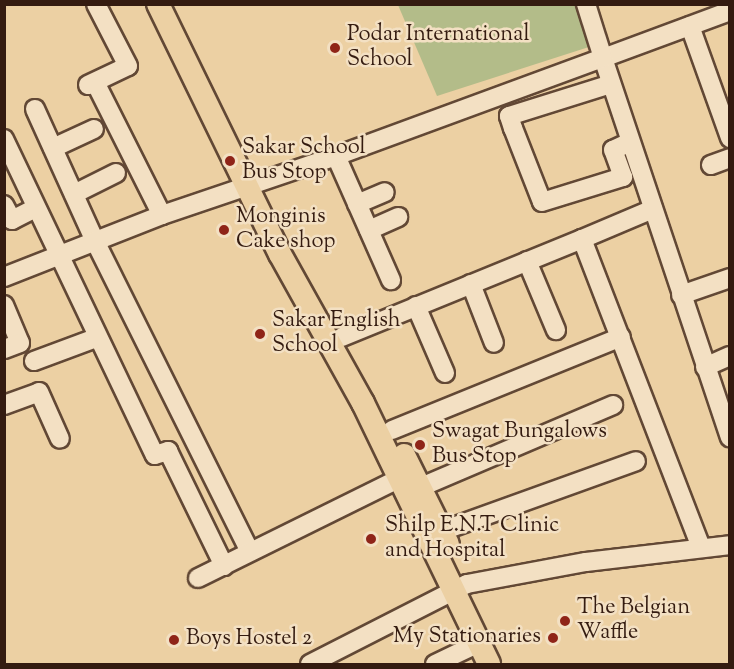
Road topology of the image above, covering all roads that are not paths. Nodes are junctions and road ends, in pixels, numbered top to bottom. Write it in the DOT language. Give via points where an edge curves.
graph roads {
  1 [pos="96,4"];
  2 [pos="158,4"];
  3 [pos="175,4"];
  4 [pos="586,4"];
  5 [pos="729,11"];
  6 [pos="690,26"];
  7 [pos="603,58"];
  8 [pos="612,84"];
  9 [pos="35,109"];
  10 [pos="94,129"];
  11 [pos="729,138"];
  12 [pos="4,139"];
  13 [pos="630,142"];
  14 [pos="53,148"];
  15 [pos="336,156"];
  16 [pos="729,158"];
  17 [pos="711,165"];
  18 [pos="116,173"];
  19 [pos="254,184"];
  20 [pos="385,192"];
  21 [pos="74,194"];
  22 [pos="357,204"];
  23 [pos="4,205"];
  24 [pos="36,208"];
  25 [pos="653,209"];
  26 [pos="162,215"];
  27 [pos="398,217"];
  28 [pos="369,230"];
  29 [pos="582,239"];
  30 [pos="95,241"];
  31 [pos="58,256"];
  32 [pos="527,261"];
  33 [pos="4,278"];
  34 [pos="729,278"];
  35 [pos="391,280"];
  36 [pos="471,284"];
  37 [pos="681,295"];
  38 [pos="4,305"];
  39 [pos="416,306"];
  40 [pos="556,330"];
  41 [pos="621,337"];
  42 [pos="96,338"];
  43 [pos="336,340"];
  44 [pos="494,343"];
  45 [pos="4,349"];
  46 [pos="729,356"];
  47 [pos="34,361"];
  48 [pos="705,367"];
  49 [pos="445,373"];
  50 [pos="4,405"];
  51 [pos="613,405"];
  52 [pos="392,430"];
  53 [pos="729,437"];
  54 [pos="60,439"];
  55 [pos="636,461"];
  56 [pos="410,480"];
  57 [pos="442,531"];
  58 [pos="700,545"];
  59 [pos="729,545"];
  60 [pos="250,552"];
  61 [pos="224,566"];
  62 [pos="198,578"];
  63 [pos="460,587"];
  64 [pos="479,643"];
  65 [pos="310,664"];
  66 [pos="435,664"];
  67 [pos="489,664"];
  68 [pos="506,664"];
  1 -- 26 [label="street" via="128,66 93,86"];
  2 -- 19 [label="main road"];
  3 -- 19 [label="main road"];
  4 -- 7 [label="street"];
  5 -- 6 [label="street"];
  6 -- 7 [label="street"];
  6 -- 11 [label="street"];
  7 -- 8 [label="street"];
  7 -- 15 [label="street"];
  8 -- 13 [label="street"];
  8 -- 13 [label="street" via="509,116 542,202 623,177 613,150"];
  9 -- 14 [label="street"];
  10 -- 14 [label="street"];
  12 -- 24 [label="street"];
  13 -- 25 [label="street"];
  14 -- 21 [label="street"];
  15 -- 19 [label="street"];
  15 -- 22 [label="street"];
  16 -- 17 [label="street"];
  18 -- 21 [label="street"];
  19 -- 26 [label="street"];
  19 -- 43 [label="main road" via="290,246"];
  20 -- 22 [label="street"];
  21 -- 30 [label="street"];
  22 -- 28 [label="street"];
  23 -- 24 [label="street" via="12,220"];
  24 -- 31 [label="street"];
  25 -- 29 [label="street"];
  25 -- 37 [label="street"];
  26 -- 30 [label="street"];
  27 -- 28 [label="street"];
  28 -- 35 [label="street"];
  29 -- 32 [label="street"];
  29 -- 41 [label="street"];
  30 -- 31 [label="street"];
  30 -- 60 [label="street"];
  31 -- 33 [label="street"];
  31 -- 42 [label="street"];
  32 -- 36 [label="street"];
  32 -- 40 [label="street"];
  34 -- 37 [label="street"];
  36 -- 39 [label="street"];
  36 -- 44 [label="street"];
  37 -- 48 [label="street"];
  38 -- 45 [label="street" via="20,343"];
  39 -- 43 [label="street"];
  39 -- 49 [label="street"];
  41 -- 52 [label="street"];
  41 -- 58 [label="street"];
  42 -- 47 [label="street"];
  42 -- 61 [label="street" via="155,455 168,451"];
  43 -- 52 [label="main road"];
  43 -- 56 [label="main road"];
  46 -- 48 [label="street"];
  48 -- 53 [label="street"];
  50 -- 54 [label="street" via="39,392"];
  51 -- 56 [label="street"];
  52 -- 56 [label="main road"];
  55 -- 57 [label="street"];
  56 -- 57 [label="main road"];
  56 -- 60 [label="street"];
  56 -- 63 [label="main road"];
  57 -- 63 [label="main road"];
  58 -- 59 [label="street"];
  58 -- 63 [label="street"];
  60 -- 61 [label="street"];
  61 -- 62 [label="street"];
  63 -- 64 [label="main road"];
  63 -- 65 [label="street"];
  63 -- 68 [label="main road"];
  64 -- 66 [label="street"];
  64 -- 67 [label="main road"];
}
